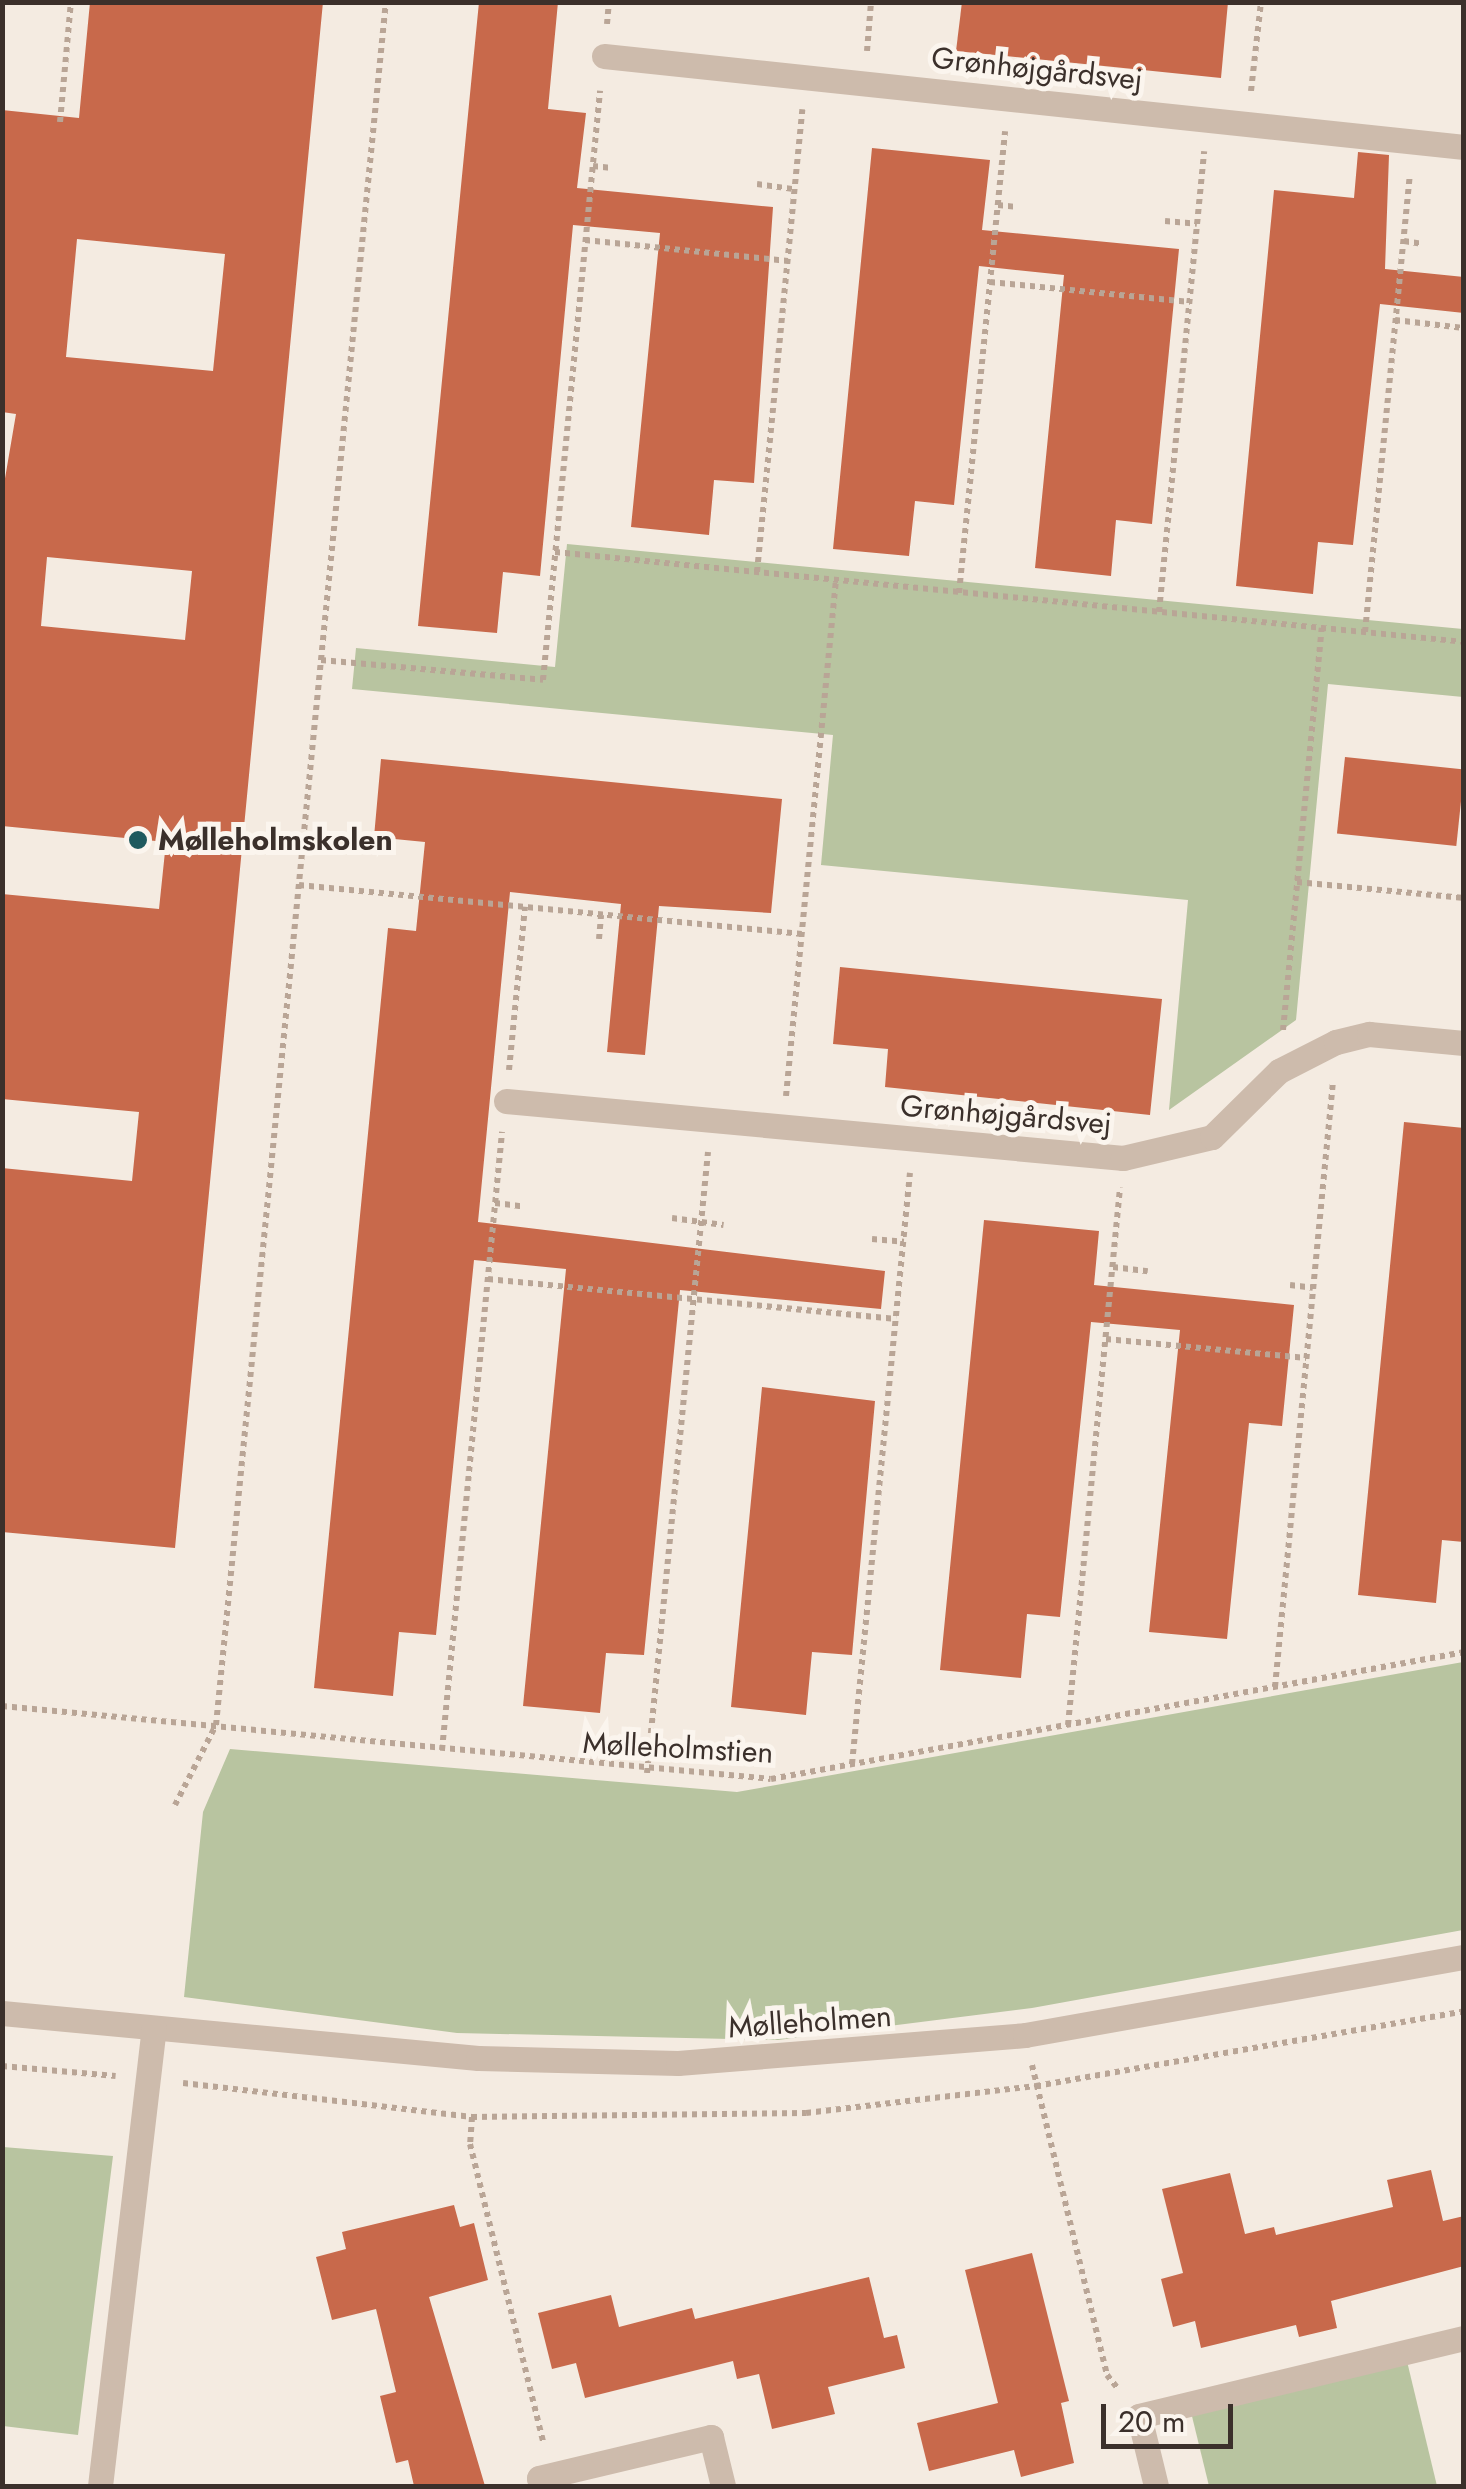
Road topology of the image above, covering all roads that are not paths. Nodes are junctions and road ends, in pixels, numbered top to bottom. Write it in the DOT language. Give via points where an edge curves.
graph roads {
  1 [pos="604,56"];
  2 [pos="1464,147"];
  3 [pos="1464,1043"];
  4 [pos="506,1101"];
  5 [pos="1464,1957"];
  6 [pos="2,2013"];
  7 [pos="154,2028"];
  8 [pos="1464,2338"];
  9 [pos="546,2481"];
  10 [pos="100,2486"];
  11 [pos="723,2486"];
  12 [pos="1156,2486"];
  1 -- 2 [label="street, Grønhøjgårdsvej"];
  3 -- 4 [label="street, Grønhøjgårdsvej" via="1369,1034 1336,1042 1279,1071 1212,1137 1123,1158"];
  5 -- 7 [label="street, Mølleholmen" via="1025,2035 678,2064 478,2058"];
  6 -- 7 [label="street, Mølleholmen"];
  7 -- 10 [label="street"];
  8 -- 12 [label="street" via="1139,2416"];
  9 -- 11 [label="street" via="711,2437"];
}
